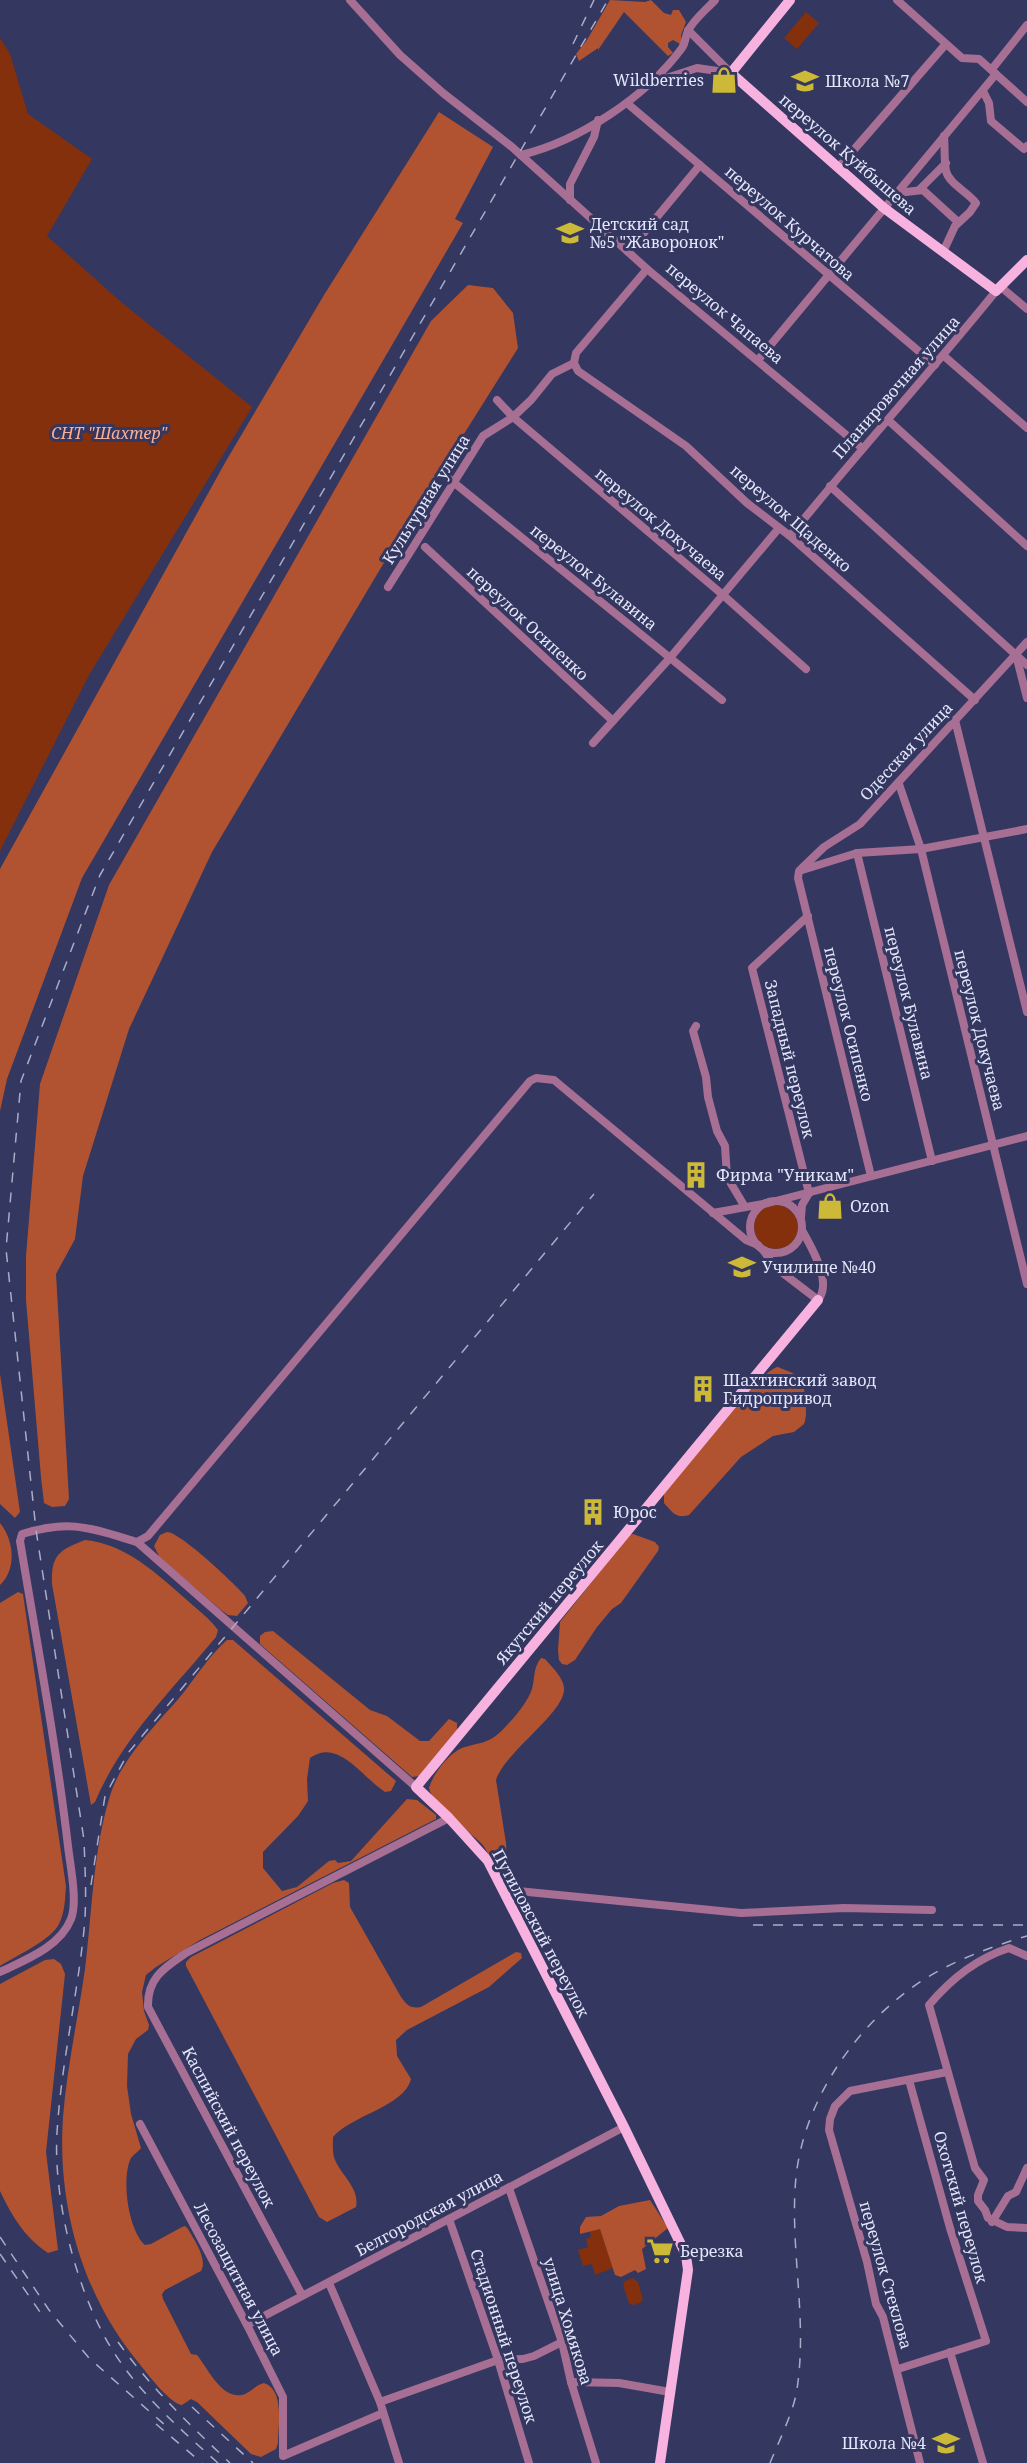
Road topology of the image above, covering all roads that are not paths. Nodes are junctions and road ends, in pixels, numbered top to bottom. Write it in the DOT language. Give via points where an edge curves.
graph roads {
  1 [pos="350,0"];
  2 [pos="715,0"];
  3 [pos="790,0"];
  4 [pos="897,0"];
  5 [pos="1027,25"];
  6 [pos="688,30"];
  7 [pos="945,45"];
  8 [pos="994,72"];
  9 [pos="731,73"];
  10 [pos="649,84"];
  11 [pos="982,91"];
  12 [pos="1027,102"];
  13 [pos="628,104"];
  14 [pos="598,120"];
  15 [pos="944,136"];
  16 [pos="1027,146"];
  17 [pos="521,155"];
  18 [pos="946,164"];
  19 [pos="700,165"];
  20 [pos="838,168"];
  21 [pos="920,189"];
  22 [pos="897,193"];
  23 [pos="570,200"];
  24 [pos="884,208"];
  25 [pos="958,222"];
  26 [pos="628,252"];
  27 [pos="943,252"];
  28 [pos="1027,260"];
  29 [pos="647,268"];
  30 [pos="829,276"];
  31 [pos="999,289"];
  32 [pos="1027,309"];
  33 [pos="944,356"];
  34 [pos="758,360"];
  35 [pos="935,364"];
  36 [pos="576,367"];
  37 [pos="497,400"];
  38 [pos="513,417"];
  39 [pos="888,420"];
  40 [pos="1027,428"];
  41 [pos="862,448"];
  42 [pos="450,480"];
  43 [pos="830,486"];
  44 [pos="779,528"];
  45 [pos="790,536"];
  46 [pos="1027,546"];
  47 [pos="425,547"];
  48 [pos="388,587"];
  49 [pos="723,595"];
  50 [pos="1027,642"];
  51 [pos="1016,655"];
  52 [pos="669,658"];
  53 [pos="1027,665"];
  54 [pos="806,669"];
  55 [pos="1027,698"];
  56 [pos="722,699"];
  57 [pos="975,700"];
  58 [pos="613,720"];
  59 [pos="955,720"];
  60 [pos="593,743"];
  61 [pos="899,784"];
  62 [pos="1027,829"];
  63 [pos="984,838"];
  64 [pos="921,849"];
  65 [pos="857,853"];
  66 [pos="799,874"];
  67 [pos="808,916"];
  68 [pos="1027,1012"];
  69 [pos="696,1026"];
  70 [pos="1027,1137"];
  71 [pos="992,1145"];
  72 [pos="932,1161"];
  73 [pos="871,1176"];
  74 [pos="808,1193"];
  75 [pos="768,1203"];
  76 [pos="746,1207"];
  77 [pos="713,1213"];
  78 [pos="801,1217"];
  79 [pos="802,1230"];
  80 [pos="760,1248"];
  81 [pos="1027,1284"];
  82 [pos="818,1300"];
  83 [pos="137,1542"];
  84 [pos="416,1787"];
  85 [pos="449,1818"];
  86 [pos="507,1895"];
  87 [pos="932,1910"];
  88 [pos="1027,1956"];
  89 [pos="0,1971"];
  90 [pos="947,2072"];
  91 [pos="909,2080"];
  92 [pos="140,2124"];
  93 [pos="624,2127"];
  94 [pos="1027,2168"];
  95 [pos="509,2188"];
  96 [pos="449,2219"];
  97 [pos="992,2222"];
  98 [pos="1027,2228"];
  99 [pos="329,2283"];
  100 [pos="302,2295"];
  101 [pos="248,2325"];
  102 [pos="562,2342"];
  103 [pos="950,2352"];
  104 [pos="498,2360"];
  105 [pos="898,2369"];
  106 [pos="571,2382"];
  107 [pos="670,2392"];
  108 [pos="380,2402"];
  109 [pos="383,2413"];
  110 [pos="399,2463"];
  111 [pos="529,2463"];
  112 [pos="596,2463"];
  113 [pos="660,2463"];
  114 [pos="920,2463"];
  115 [pos="983,2463"];
  1 -- 17 [label="street, переулок Чапаева" via="400,55"];
  2 -- 6 [label="street"];
  3 -- 9 [label="main road"];
  4 -- 7 [label="street"];
  5 -- 8 [label="street"];
  6 -- 9 [label="street, переулок Куйбышева"];
  6 -- 10 [label="street" via="682,47"];
  7 -- 8 [label="street" via="962,58 979,59"];
  7 -- 20 [label="street"];
  8 -- 11 [label="street"];
  8 -- 12 [label="street"];
  9 -- 10 [label="street" via="697,68"];
  9 -- 20 [label="main road, переулок Куйбышева"];
  10 -- 13 [label="street"];
  11 -- 15 [label="street"];
  11 -- 16 [label="street" via="992,121 1024,149"];
  13 -- 14 [label="street"];
  13 -- 19 [label="street, переулок Курчатова"];
  14 -- 17 [label="street" via="569,138"];
  14 -- 23 [label="street" via="594,137 570,184"];
  15 -- 18 [label="street"];
  15 -- 22 [label="street"];
  17 -- 23 [label="street, переулок Чапаева"];
  18 -- 21 [label="street"];
  18 -- 25 [label="street" via="951,180 976,203"];
  19 -- 26 [label="street"];
  19 -- 30 [label="street, переулок Курчатова"];
  20 -- 24 [label="main road, переулок Куйбышева"];
  21 -- 22 [label="street"];
  21 -- 25 [label="street"];
  22 -- 24 [label="street"];
  23 -- 26 [label="street, переулок Чапаева"];
  24 -- 27 [label="main road, переулок Куйбышева"];
  24 -- 30 [label="street"];
  25 -- 27 [label="street"];
  26 -- 29 [label="street, переулок Чапаева"];
  27 -- 31 [label="main road, переулок Куйбышева"];
  28 -- 31 [label="main road, Планировочная улица"];
  29 -- 34 [label="street, переулок Чапаева"];
  29 -- 36 [label="street" via="576,353"];
  30 -- 34 [label="street"];
  30 -- 35 [label="street, переулок Курчатова"];
  31 -- 32 [label="street, переулок Куйбышева"];
  31 -- 33 [label="street, Планировочная улица"];
  33 -- 35 [label="street, Планировочная улица"];
  33 -- 40 [label="street"];
  34 -- 41 [label="street, переулок Чапаева"];
  35 -- 39 [label="street, Планировочная улица"];
  36 -- 38 [label="street, Культурная улица" via="552,374"];
  36 -- 44 [label="street, переулок Щаденко" via="686,446"];
  37 -- 38 [label="street, переулок Докучаева"];
  38 -- 42 [label="street, Культурная улица" via="483,436"];
  38 -- 49 [label="street, переулок Докучаева"];
  39 -- 41 [label="street, Планировочная улица"];
  39 -- 46 [label="street"];
  41 -- 43 [label="street, Планировочная улица"];
  42 -- 48 [label="street, Культурная улица"];
  42 -- 52 [label="street, переулок Булавина"];
  43 -- 45 [label="street, Планировочная улица"];
  43 -- 51 [label="street"];
  44 -- 45 [label="street, переулок Щаденко"];
  44 -- 49 [label="street"];
  45 -- 57 [label="street, переулок Щаденко"];
  47 -- 58 [label="street, переулок Осипенко"];
  49 -- 52 [label="street"];
  49 -- 54 [label="street, переулок Докучаева"];
  50 -- 51 [label="street, Одесская улица"];
  51 -- 53 [label="street"];
  51 -- 55 [label="street"];
  51 -- 57 [label="street, Одесская улица"];
  52 -- 56 [label="street, переулок Булавина"];
  52 -- 58 [label="street"];
  57 -- 59 [label="street, Одесская улица"];
  58 -- 60 [label="street"];
  59 -- 61 [label="street, Одесская улица"];
  59 -- 63 [label="street"];
  61 -- 64 [label="street, переулок Докучаева"];
  61 -- 66 [label="street, Одесская улица" via="860,824 824,847"];
  62 -- 63 [label="street"];
  63 -- 64 [label="street"];
  63 -- 68 [label="street"];
  64 -- 65 [label="street"];
  64 -- 71 [label="street, переулок Докучаева"];
  65 -- 66 [label="street"];
  65 -- 72 [label="street, переулок Булавина"];
  66 -- 67 [label="street, переулок Осипенко"];
  67 -- 73 [label="street, переулок Осипенко"];
  67 -- 74 [label="street, Западный переулок" via="752,968"];
  69 -- 76 [label="street" via="693,1030 708,1097 725,1146 727,1177"];
  70 -- 71 [label="street"];
  71 -- 72 [label="street"];
  71 -- 81 [label="street, переулок Докучаева"];
  72 -- 73 [label="street"];
  73 -- 74 [label="street"];
  74 -- 75 [label="street"];
  74 -- 78 [label="street"];
  75 -- 76 [label="street"];
  75 -- 78 [label="street" via="787,1204"];
  75 -- 80 [label="street" via="757,1210 751,1221 751,1234"];
  76 -- 77 [label="street"];
  77 -- 80 [label="street"];
  77 -- 83 [label="street" via="554,1080 530,1081 158,1526"];
  78 -- 79 [label="street"];
  79 -- 80 [label="street" via="798,1242 788,1251 775,1253"];
  79 -- 82 [label="street" via="818,1261 822,1286"];
  80 -- 82 [label="street" via="775,1267"];
  82 -- 84 [label="main road, Якутский переулок"];
  83 -- 84 [label="street, Путиловский переулок"];
  83 -- 89 [label="street" via="86,1527 60,1525 22,1534 20,1541 62,1797 73,1916 49,1946"];
  84 -- 85 [label="main road, Путиловский переулок"];
  85 -- 86 [label="main road, Путиловский переулок" via="482,1852"];
  85 -- 100 [label="street, Каспийский переулок" via="186,1953 152,1981 147,2007"];
  86 -- 87 [label="street" via="518,1891 741,1913 844,1908"];
  86 -- 93 [label="main road, Путиловский переулок"];
  88 -- 90 [label="street, Охотский переулок" via="1009,1947 981,1959 929,2005"];
  90 -- 91 [label="street"];
  90 -- 97 [label="street, Охотский переулок" via="975,2168 984,2180 978,2201"];
  91 -- 103 [label="street, Охотский переулок" via="986,2341"];
  91 -- 105 [label="street, переулок Стеклова" via="850,2091 841,2098 829,2130 876,2304"];
  92 -- 101 [label="street, Лесозащитная улица"];
  93 -- 95 [label="street, Белгородская улица"];
  93 -- 107 [label="main road, Путиловский переулок" via="686,2255 688,2270"];
  94 -- 97 [label="street" via="1016,2192 1008,2196"];
  95 -- 96 [label="street, Белгородская улица"];
  95 -- 102 [label="street, улица Хомякова"];
  96 -- 99 [label="street, Белгородская улица"];
  96 -- 104 [label="street, Стадионный переулок"];
  97 -- 98 [label="street"];
  99 -- 100 [label="street, Белгородская улица"];
  99 -- 108 [label="street"];
  100 -- 101 [label="street, Белгородская улица"];
  101 -- 109 [label="street, Лесозащитная улица" via="283,2397 283,2456"];
  102 -- 104 [label="street" via="523,2359"];
  102 -- 106 [label="street, улица Хомякова"];
  103 -- 105 [label="street"];
  103 -- 115 [label="street"];
  104 -- 108 [label="street"];
  104 -- 111 [label="street, Стадионный переулок"];
  105 -- 114 [label="street, переулок Стеклова"];
  106 -- 107 [label="street" via="619,2383"];
  106 -- 112 [label="street, улица Хомякова"];
  107 -- 113 [label="main road, Путиловский переулок"];
  108 -- 109 [label="street"];
  109 -- 110 [label="street"];
}
